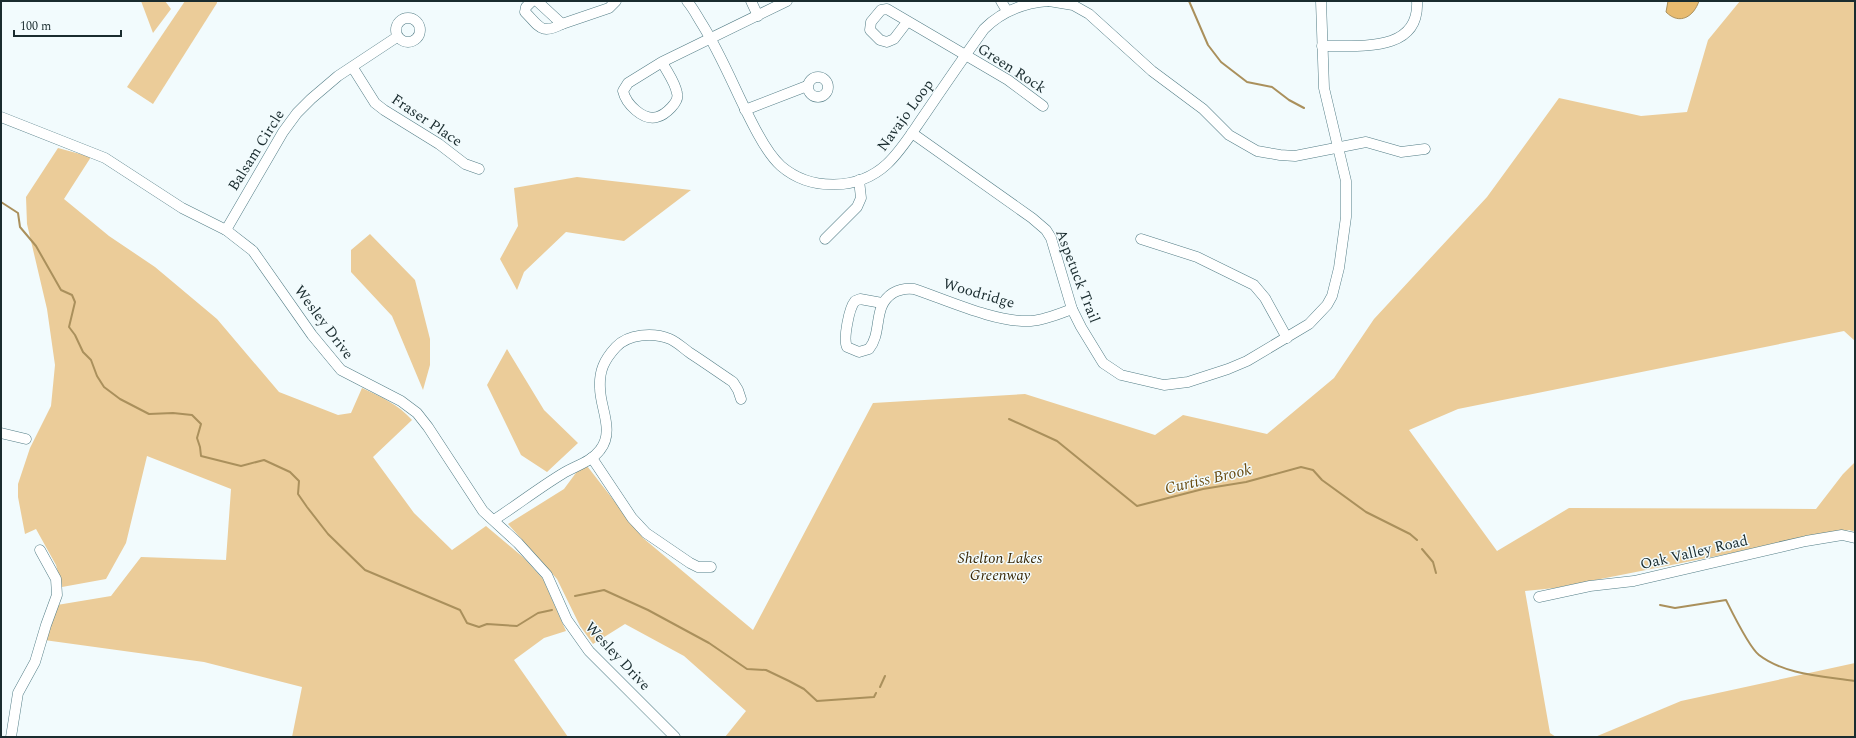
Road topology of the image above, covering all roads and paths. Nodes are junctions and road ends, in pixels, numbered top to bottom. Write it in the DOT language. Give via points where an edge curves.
graph roads {
  1 [pos="532,1"];
  2 [pos="537,1"];
  3 [pos="616,1"];
  4 [pos="687,1"];
  5 [pos="751,1"];
  6 [pos="787,1"];
  7 [pos="1001,1"];
  8 [pos="1049,1"];
  9 [pos="1321,1"];
  10 [pos="1416,1"];
  11 [pos="1007,11"];
  12 [pos="758,16"];
  13 [pos="907,22"];
  14 [pos="562,24"];
  15 [pos="397,37"];
  16 [pos="711,39"];
  17 [pos="1322,46"];
  18 [pos="965,55"];
  19 [pos="662,62"];
  20 [pos="353,68"];
  21 [pos="808,86"];
  22 [pos="1043,106"];
  23 [pos="745,110"];
  24 [pos="1,117"];
  25 [pos="912,133"];
  26 [pos="1338,148"];
  27 [pos="1425,149"];
  28 [pos="479,169"];
  29 [pos="859,180"];
  30 [pos="226,230"];
  31 [pos="825,239"];
  32 [pos="1141,239"];
  33 [pos="882,303"];
  34 [pos="1072,309"];
  35 [pos="1287,338"];
  36 [pos="741,399"];
  37 [pos="1,433"];
  38 [pos="26,439"];
  39 [pos="592,458"];
  40 [pos="494,520"];
  41 [pos="1855,538"];
  42 [pos="40,550"];
  43 [pos="711,567"];
  44 [pos="1539,597"];
  45 [pos="10,737"];
  46 [pos="675,737"];
  1 -- 14 [label="street" via="525,12 543,30 550,30"];
  2 -- 14 [label="street"];
  3 -- 14 [label="street" via="609,8"];
  4 -- 16 [label="street, Navajo Loop"];
  5 -- 12 [label="street"];
  6 -- 12 [label="street"];
  7 -- 11 [label="street"];
  8 -- 11 [label="street, Navajo Loop" via="1031,3"];
  8 -- 26 [label="street, Navajo Loop" via="1073,5 1089,14 1152,71 1186,94 1229,135 1243,144 1280,156 1306,155"];
  9 -- 17 [label="street, Aspetuck Trail"];
  10 -- 17 [label="street" via="1412,24 1393,41 1375,45"];
  11 -- 18 [label="street, Navajo Loop" via="988,24"];
  12 -- 16 [label="street"];
  13 -- 18 [label="street, Green Rock"];
  15 -- 20 [label="street, Balsam Circle"];
  16 -- 19 [label="street"];
  16 -- 23 [label="street, Navajo Loop"];
  17 -- 26 [label="street, Aspetuck Trail" via="1324,88"];
  18 -- 22 [label="street, Green Rock" via="1008,80"];
  18 -- 25 [label="street, Navajo Loop"];
  19 -- 19 [label="street" via="628,83 623,92 624,99 631,107 649,117 656,118 664,114 677,101 678,94"];
  20 -- 28 [label="street, Fraser Place" via="375,103 465,164"];
  20 -- 30 [label="street, Balsam Circle" via="334,80 297,113 283,132"];
  21 -- 23 [label="street"];
  23 -- 29 [label="street, Navajo Loop" via="764,145 787,170 821,184 842,184"];
  24 -- 30 [label="street, Wesley Drive" via="105,158 182,208"];
  25 -- 29 [label="street, Navajo Loop" via="888,163"];
  25 -- 34 [label="street, Aspetuck Trail" via="1046,230 1053,244"];
  26 -- 27 [label="street, Navajo Loop" via="1366,142 1401,152"];
  26 -- 35 [label="street, Aspetuck Trail" via="1346,180 1347,198 1335,286 1327,305 1319,315"];
  29 -- 31 [label="street" via="861,198 857,207"];
  30 -- 40 [label="street, Wesley Drive" via="253,251 328,357 341,370 401,401 417,413 483,511"];
  32 -- 35 [label="street" via="1197,257 1254,285 1265,298"];
  33 -- 33 [label="street" via="872,346 863,352 847,347 845,338 854,300"];
  33 -- 34 [label="street, Woodridge" via="898,290 909,288 977,311 1024,321 1045,318"];
  34 -- 35 [label="street, Aspetuck Trail" via="1107,367 1121,375 1164,385 1188,382 1228,369"];
  36 -- 39 [label="street" via="732,382 671,339 658,335 630,338 620,343 602,364 600,390 607,430 601,449"];
  37 -- 38 [label="street"];
  39 -- 40 [label="street" via="562,473"];
  39 -- 43 [label="street" via="632,518 646,533 690,563 698,567"];
  40 -- 46 [label="street, Wesley Drive" via="547,576 567,620 589,651"];
  41 -- 44 [label="street, Oak Valley Road" via="1842,535 1806,541 1634,581 1590,586"];
  42 -- 45 [label="street" via="56,579 57,595 35,662 18,693"];
}
